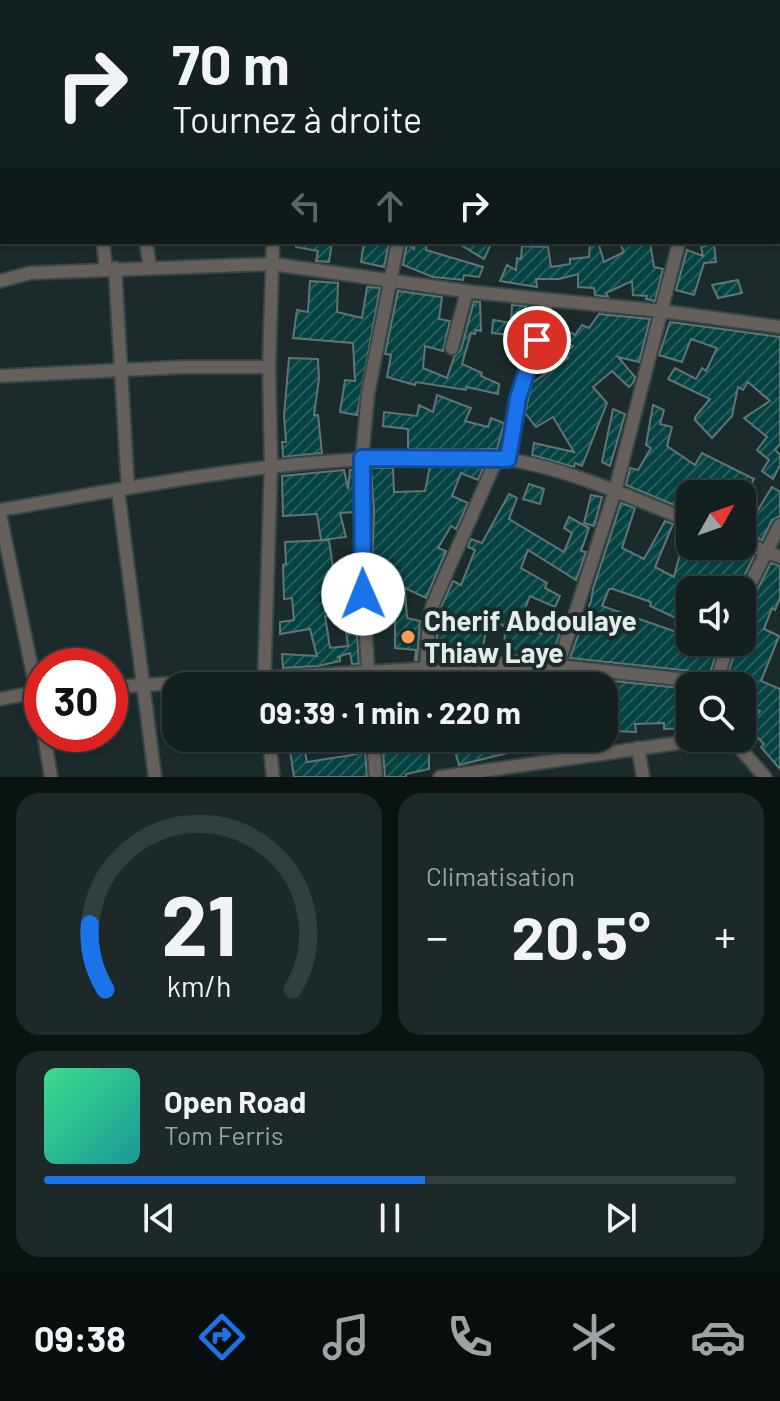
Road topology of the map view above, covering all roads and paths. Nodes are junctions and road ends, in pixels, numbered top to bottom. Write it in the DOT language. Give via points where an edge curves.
graph roads {
  1 [pos="104,244"];
  2 [pos="146,244"];
  3 [pos="273,244"];
  4 [pos="398,244"];
  5 [pos="679,244"];
  6 [pos="272,264"];
  7 [pos="150,267"];
  8 [pos="111,268"];
  9 [pos="390,280"];
  10 [pos="0,281"];
  11 [pos="467,291"];
  12 [pos="547,301"];
  13 [pos="662,311"];
  14 [pos="780,327"];
  15 [pos="452,348"];
  16 [pos="269,367"];
  17 [pos="120,371"];
  18 [pos="0,376"];
  19 [pos="362,458"];
  20 [pos="502,458"];
  21 [pos="271,465"];
  22 [pos="123,489"];
  23 [pos="615,491"];
  24 [pos="0,512"];
  25 [pos="676,515"];
  26 [pos="780,525"];
  27 [pos="774,554"];
  28 [pos="756,580"];
  29 [pos="30,648"];
  30 [pos="558,666"];
  31 [pos="426,668"];
  32 [pos="368,671"];
  33 [pos="264,672"];
  34 [pos="359,672"];
  35 [pos="676,679"];
  36 [pos="128,686"];
  37 [pos="143,686"];
  38 [pos="162,686"];
  39 [pos="24,694"];
  40 [pos="0,699"];
  41 [pos="676,743"];
  42 [pos="638,748"];
  43 [pos="47,752"];
  44 [pos="270,752"];
  45 [pos="374,752"];
  46 [pos="743,752"];
  47 [pos="544,762"];
  48 [pos="51,777"];
  49 [pos="155,777"];
  50 [pos="273,777"];
  51 [pos="376,777"];
  52 [pos="440,777"];
  53 [pos="546,777"];
  54 [pos="643,777"];
  55 [pos="765,777"];
  1 -- 8 [label="street"];
  2 -- 7 [label="street"];
  3 -- 6 [label="street"];
  4 -- 9 [label="street"];
  5 -- 13 [label="street"];
  6 -- 7 [label="street"];
  6 -- 9 [label="street"];
  6 -- 16 [label="street"];
  7 -- 8 [label="street"];
  8 -- 10 [label="street" via="30,273"];
  8 -- 17 [label="street"];
  9 -- 11 [label="street"];
  9 -- 19 [label="street" via="368,394"];
  11 -- 12 [label="street"];
  11 -- 15 [label="street"];
  12 -- 13 [label="street"];
  12 -- 20 [label="street"];
  13 -- 14 [label="street"];
  13 -- 23 [label="street"];
  16 -- 17 [label="street"];
  16 -- 21 [label="street"];
  17 -- 18 [label="street"];
  17 -- 22 [label="street"];
  19 -- 20 [label="street"];
  19 -- 21 [label="street"];
  19 -- 32 [label="street"];
  20 -- 23 [label="street"];
  20 -- 31 [label="street" via="433,604"];
  21 -- 22 [label="street"];
  21 -- 33 [label="street"];
  22 -- 24 [label="street"];
  22 -- 37 [label="street"];
  23 -- 25 [label="street"];
  23 -- 30 [label="street"];
  24 -- 29 [label="street"];
  26 -- 27 [label="street"];
  27 -- 28 [label="street"];
  30 -- 31 [label="street"];
  30 -- 35 [label="street"];
  31 -- 32 [label="street"];
  32 -- 34 [label="street"];
  36 -- 37 [label="street"];
  37 -- 38 [label="street"];
  37 -- 49 [label="street"];
  39 -- 40 [label="street"];
  41 -- 42 [label="street"];
  42 -- 47 [label="street"];
  42 -- 54 [label="street"];
  43 -- 48 [label="street"];
  44 -- 50 [label="street"];
  45 -- 51 [label="street"];
  46 -- 55 [label="street"];
  47 -- 52 [label="street"];
  47 -- 53 [label="street"];
}
